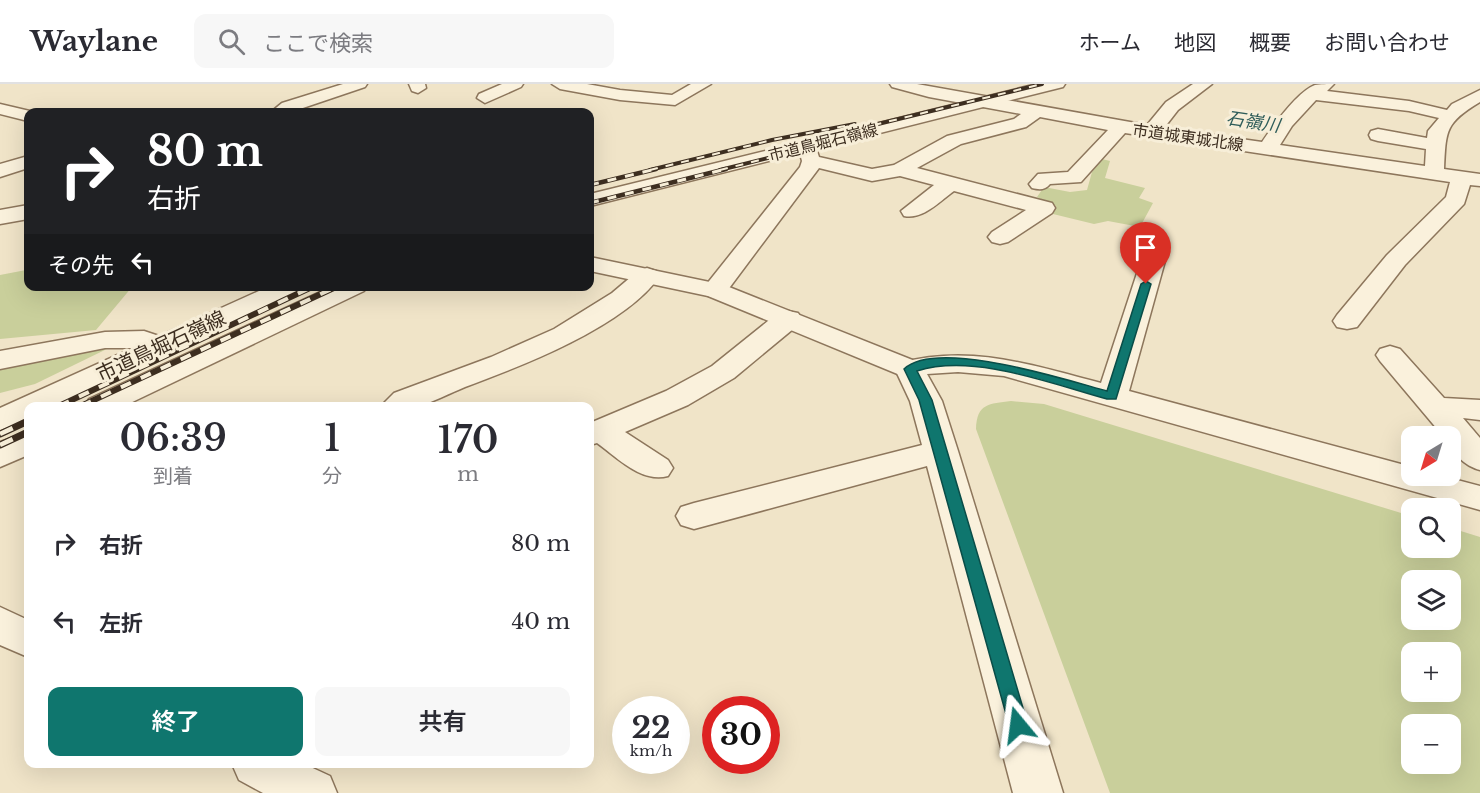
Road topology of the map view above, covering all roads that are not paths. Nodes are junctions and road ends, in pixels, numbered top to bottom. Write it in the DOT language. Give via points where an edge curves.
graph roads {
  1 [pos="359,84"];
  2 [pos="515,84"];
  3 [pos="560,84"];
  4 [pos="703,84"];
  5 [pos="898,84"];
  6 [pos="1008,84"];
  7 [pos="1057,84"];
  8 [pos="1326,84"];
  9 [pos="1211,85"];
  10 [pos="620,95"];
  11 [pos="953,97"];
  12 [pos="485,98"];
  13 [pos="1306,100"];
  14 [pos="985,102"];
  15 [pos="1465,104"];
  16 [pos="286,108"];
  17 [pos="592,108"];
  18 [pos="0,109"];
  19 [pos="1325,110"];
  20 [pos="1036,112"];
  21 [pos="24,115"];
  22 [pos="1121,127"];
  23 [pos="1153,129"];
  24 [pos="1378,135"];
  25 [pos="1270,145"];
  26 [pos="809,154"];
  27 [pos="24,163"];
  28 [pos="1434,163"];
  29 [pos="900,170"];
  30 [pos="0,171"];
  31 [pos="1471,179"];
  32 [pos="951,183"];
  33 [pos="1039,184"];
  34 [pos="594,186"];
  35 [pos="594,199"];
  36 [pos="912,212"];
  37 [pos="1000,237"];
  38 [pos="1153,261"];
  39 [pos="594,265"];
  40 [pos="647,276"];
  41 [pos="715,290"];
  42 [pos="281,291"];
  43 [pos="345,291"];
  44 [pos="788,319"];
  45 [pos="1347,321"];
  46 [pos="161,346"];
  47 [pos="1390,355"];
  48 [pos="0,360"];
  49 [pos="910,369"];
  50 [pos="1112,397"];
  51 [pos="40,402"];
  52 [pos="115,402"];
  53 [pos="402,402"];
  54 [pos="1435,407"];
  55 [pos="24,409"];
  56 [pos="1480,410"];
  57 [pos="0,420"];
  58 [pos="595,433"];
  59 [pos="24,444"];
  60 [pos="941,451"];
  61 [pos="0,456"];
  62 [pos="1480,459"];
  63 [pos="656,468"];
  64 [pos="1480,498"];
  65 [pos="694,516"];
  66 [pos="0,624"];
  67 [pos="24,638"];
  68 [pos="263,768"];
  69 [pos="312,793"];
  70 [pos="1038,793"];
  1 -- 16 [label="street"];
  2 -- 12 [label="street"];
  3 -- 10 [label="street"];
  4 -- 10 [label="street" via="675,100"];
  5 -- 11 [label="street, 市道城東城北線"];
  6 -- 11 [label="street, 市道鳥堀石嶺線"];
  7 -- 14 [label="street, 市道鳥堀石嶺線"];
  8 -- 13 [label="street"];
  9 -- 23 [label="street" via="1172,106"];
  10 -- 17 [label="street"];
  11 -- 14 [label="street, 市道城東城北線"];
  11 -- 34 [label="street, 市道鳥堀石嶺線"];
  13 -- 15 [label="street" via="1409,106"];
  13 -- 19 [label="street"];
  13 -- 25 [label="street"];
  14 -- 20 [label="street, 市道城東城北線"];
  14 -- 26 [label="street, 市道鳥堀石嶺線"];
  15 -- 28 [label="street" via="1437,131"];
  18 -- 21 [label="street"];
  20 -- 22 [label="street, 市道城東城北線"];
  20 -- 29 [label="street" via="1020,123 954,140"];
  22 -- 23 [label="street, 市道城東城北線"];
  22 -- 33 [label="street" via="1074,178 1046,178"];
  23 -- 25 [label="street, 市道城東城北線"];
  24 -- 28 [label="street"];
  25 -- 28 [label="street, 市道城東城北線"];
  26 -- 29 [label="street" via="872,175"];
  26 -- 35 [label="street, 市道鳥堀石嶺線"];
  26 -- 41 [label="street" via="733,270"];
  27 -- 30 [label="street"];
  28 -- 31 [label="street, 市道城東城北線"];
  29 -- 32 [label="street"];
  31 -- 45 [label="street" via="1396,260"];
  32 -- 36 [label="street"];
  32 -- 37 [label="street" via="1044,208"];
  38 -- 50 [label="street"];
  39 -- 40 [label="street"];
  40 -- 41 [label="street"];
  40 -- 53 [label="street" via="630,293 558,340"];
  41 -- 44 [label="street"];
  42 -- 46 [label="street, 市道鳥堀石嶺線"];
  43 -- 52 [label="street, 市道鳥堀石嶺線"];
  44 -- 49 [label="street"];
  44 -- 58 [label="street" via="723,372 677,398"];
  46 -- 48 [label="street" via="144,339 105,340"];
  46 -- 51 [label="street, 市道鳥堀石嶺線"];
  47 -- 54 [label="street"];
  49 -- 50 [label="street" via="931,363 1006,368"];
  49 -- 60 [label="street" via="926,400"];
  50 -- 64 [label="street"];
  54 -- 56 [label="street"];
  54 -- 62 [label="street"];
  55 -- 57 [label="street, 市道鳥堀石嶺線"];
  58 -- 63 [label="street"];
  59 -- 61 [label="street"];
  60 -- 65 [label="street"];
  60 -- 70 [label="street"];
  66 -- 67 [label="street"];
  68 -- 69 [label="street"];
}
